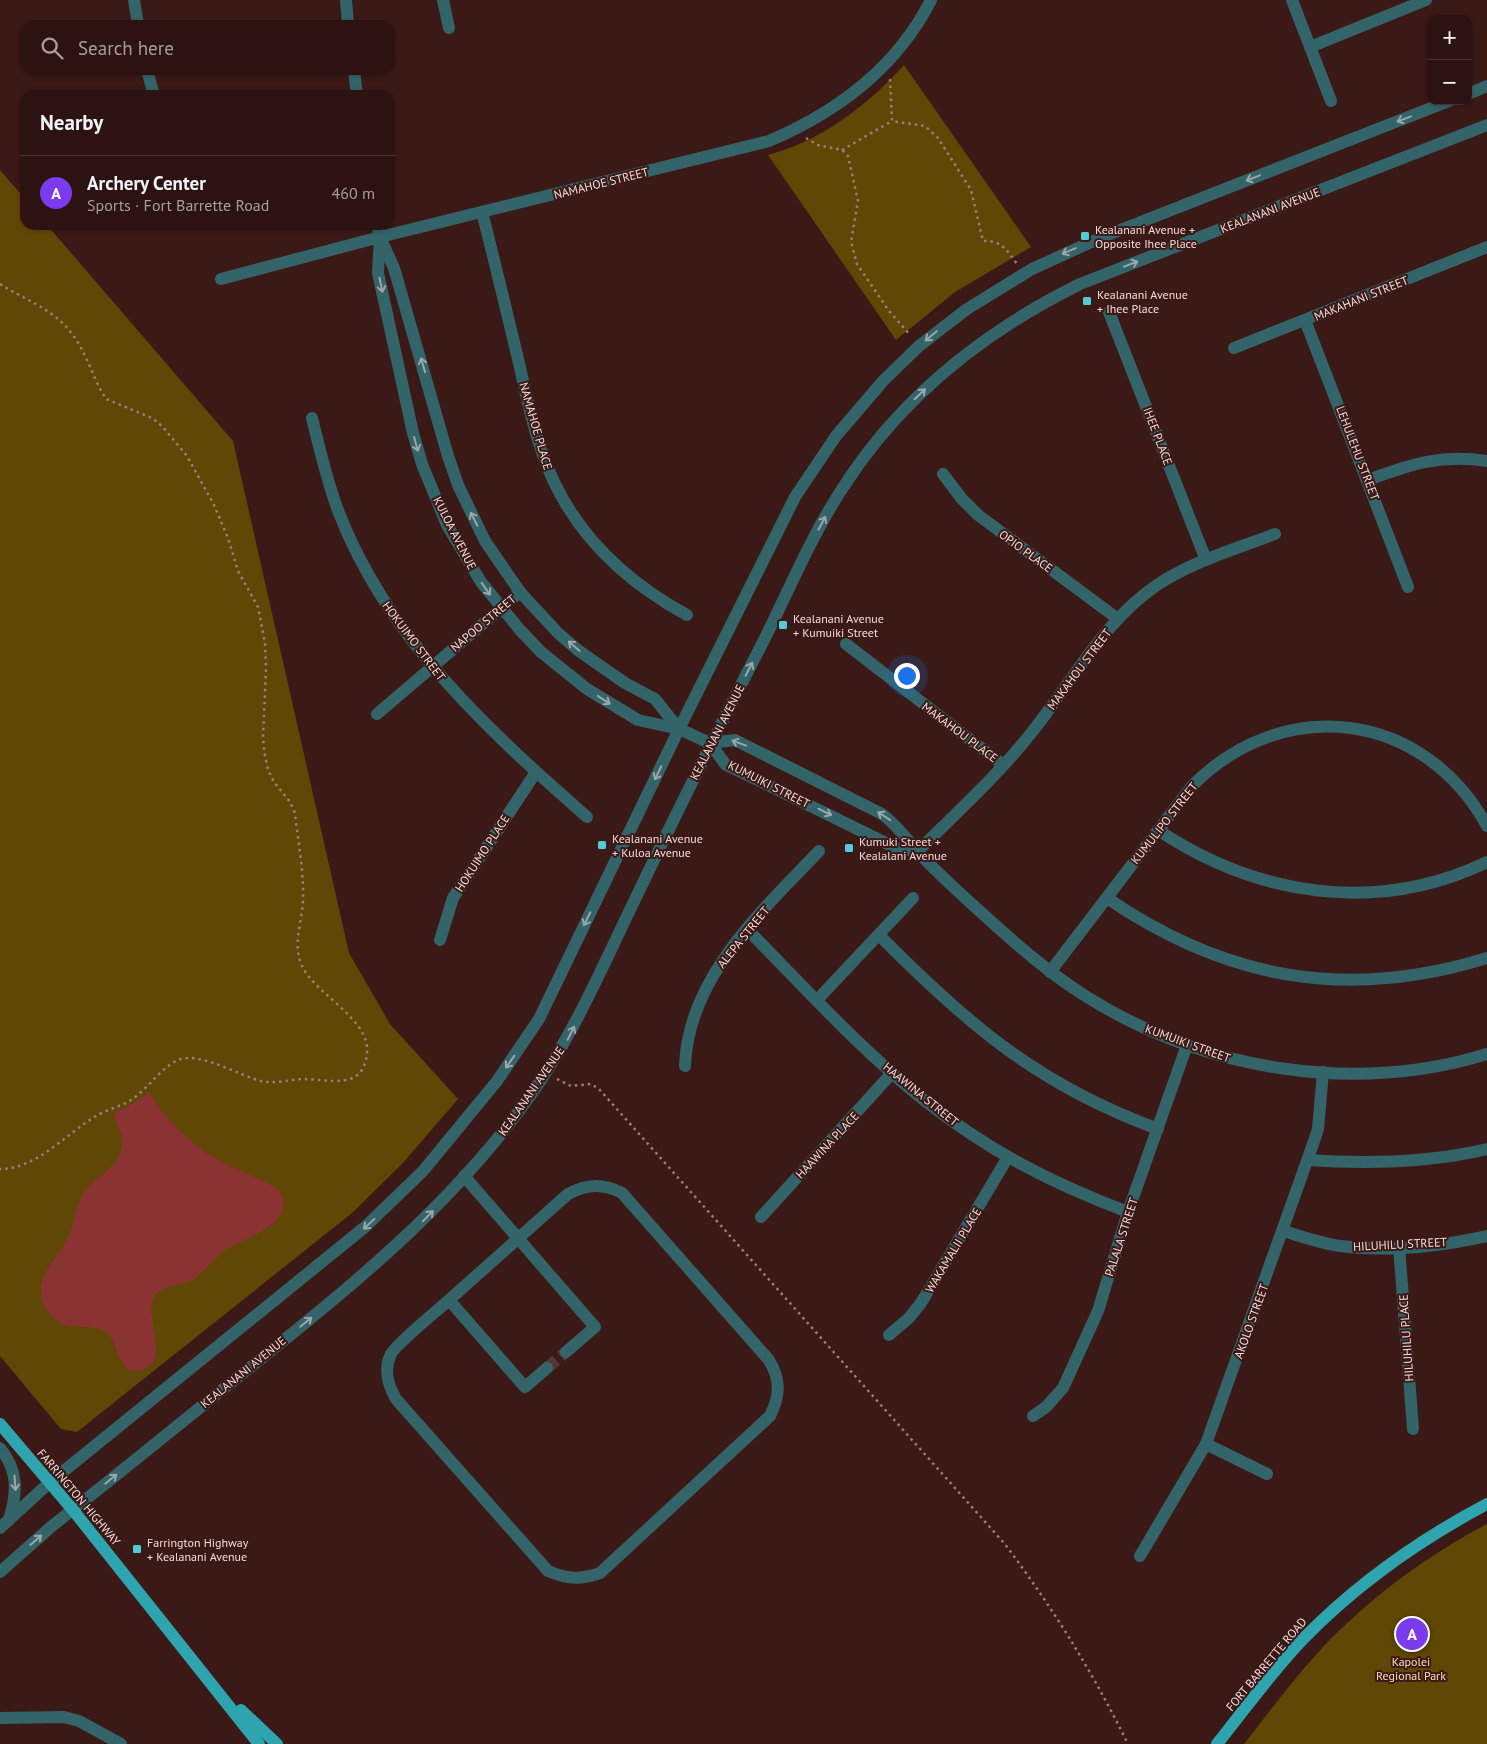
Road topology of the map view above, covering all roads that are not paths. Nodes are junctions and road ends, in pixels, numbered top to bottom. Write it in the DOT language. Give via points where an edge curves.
graph roads {
  1 [pos="134,0"];
  2 [pos="346,0"];
  3 [pos="443,0"];
  4 [pos="931,0"];
  5 [pos="1292,0"];
  6 [pos="1426,0"];
  7 [pos="137,20"];
  8 [pos="348,20"];
  9 [pos="449,28"];
  10 [pos="1310,46"];
  11 [pos="148,75"];
  12 [pos="355,75"];
  13 [pos="1487,86"];
  14 [pos="153,90"];
  15 [pos="356,90"];
  16 [pos="1472,92"];
  17 [pos="1331,101"];
  18 [pos="1439,105"];
  19 [pos="1487,125"];
  20 [pos="482,212"];
  21 [pos="395,228"];
  22 [pos="378,231"];
  23 [pos="1487,248"];
  24 [pos="221,279"];
  25 [pos="1109,312"];
  26 [pos="1305,320"];
  27 [pos="1234,348"];
  28 [pos="312,418"];
  29 [pos="1487,461"];
  30 [pos="943,474"];
  31 [pos="1368,480"];
  32 [pos="1275,534"];
  33 [pos="1206,560"];
  34 [pos="1408,587"];
  35 [pos="520,592"];
  36 [pos="500,608"];
  37 [pos="687,615"];
  38 [pos="1118,619"];
  39 [pos="846,644"];
  40 [pos="431,666"];
  41 [pos="377,714"];
  42 [pos="679,729"];
  43 [pos="710,743"];
  44 [pos="1004,765"];
  45 [pos="536,772"];
  46 [pos="587,818"];
  47 [pos="1487,826"];
  48 [pos="1158,830"];
  49 [pos="820,851"];
  50 [pos="918,851"];
  51 [pos="1487,862"];
  52 [pos="913,898"];
  53 [pos="1107,898"];
  54 [pos="747,929"];
  55 [pos="879,935"];
  56 [pos="440,940"];
  57 [pos="1487,958"];
  58 [pos="1050,972"];
  59 [pos="817,1000"];
  60 [pos="1187,1045"];
  61 [pos="1487,1054"];
  62 [pos="685,1066"];
  63 [pos="1323,1072"];
  64 [pos="892,1073"];
  65 [pos="1158,1129"];
  66 [pos="1487,1149"];
  67 [pos="1008,1157"];
  68 [pos="1308,1160"];
  69 [pos="464,1176"];
  70 [pos="1128,1212"];
  71 [pos="761,1216"];
  72 [pos="1284,1230"];
  73 [pos="1487,1236"];
  74 [pos="517,1237"];
  75 [pos="1399,1246"];
  76 [pos="449,1300"];
  77 [pos="889,1335"];
  78 [pos="566,1352"];
  79 [pos="547,1368"];
  80 [pos="1034,1416"];
  81 [pos="0,1424"];
  82 [pos="1413,1430"];
  83 [pos="1206,1444"];
  84 [pos="0,1448"];
  85 [pos="1267,1474"];
  86 [pos="49,1483"];
  87 [pos="1487,1504"];
  88 [pos="73,1510"];
  89 [pos="4,1524"];
  90 [pos="1140,1556"];
  91 [pos="0,1572"];
  92 [pos="212,1683"];
  93 [pos="0,1718"];
  94 [pos="121,1744"];
  95 [pos="259,1744"];
  96 [pos="277,1744"];
  97 [pos="1217,1744"];
  1 -- 7 [label="street"];
  2 -- 8 [label="street"];
  3 -- 9 [label="street"];
  4 -- 20 [label="street, NAMAHOE STREET" via="916,26 882,68 841,103 794,130 743,148"];
  5 -- 10 [label="street"];
  6 -- 10 [label="street"];
  10 -- 17 [label="street"];
  11 -- 14 [label="street"];
  12 -- 15 [label="street"];
  13 -- 16 [label="street"];
  18 -- 42 [label="street, one-way" via="1100,238 1023,273 967,308 920,346 858,408 814,466 778,529"];
  43 -- 19 [label="street, KEALANANI AVENUE, one-way" via="810,545 844,486 874,444 908,406 958,359 1017,318 1080,284"];
  20 -- 21 [label="street, NAMAHOE STREET"];
  20 -- 37 [label="street, NAMAHOE PLACE" via="536,433 558,490 579,524 606,556 644,589"];
  22 -- 24 [label="street, NAMAHOE STREET"];
  35 -- 22 [label="street, KULOA AVENUE, one-way" via="485,541 458,485 394,268"];
  22 -- 36 [label="street, KULOA AVENUE, one-way" via="378,273 422,464 447,525"];
  23 -- 26 [label="street, MAKAHANI STREET"];
  25 -- 33 [label="street, IHEE PLACE"];
  26 -- 27 [label="street, MAKAHANI STREET"];
  26 -- 31 [label="street, LEHULEHU STREET"];
  28 -- 40 [label="street, HOKUIMO STREET" via="328,480 353,545 385,604"];
  29 -- 31 [label="street" via="1429,460"];
  30 -- 38 [label="street, OPIO PLACE" via="978,515"];
  31 -- 34 [label="street, LEHULEHU STREET"];
  32 -- 33 [label="street, MAKAHOU STREET"];
  33 -- 38 [label="street, MAKAHOU STREET" via="1157,585"];
  35 -- 36 [label="street, NAPOO STREET"];
  42 -- 35 [label="street, KULOA AVENUE, one-way" via="655,699 579,651"];
  36 -- 40 [label="street, NAPOO STREET"];
  36 -- 42 [label="street, KULOA AVENUE, one-way" via="541,652 587,689 638,720"];
  38 -- 44 [label="street, MAKAHOU STREET"];
  39 -- 44 [label="street, MAKAHOU PLACE"];
  40 -- 41 [label="street, NAPOO STREET"];
  40 -- 45 [label="street, HOKUIMO STREET" via="467,706"];
  42 -- 43 [label="street, KULOA AVENUE"];
  42 -- 86 [label="street, one-way" via="538,1019 497,1081 449,1141 394,1200 335,1253"];
  43 -- 50 [label="street, KUMUIKI STREET, one-way" via="725,764 898,849"];
  50 -- 43 [label="street, KUMUIKI STREET, one-way" via="882,814 735,740"];
  69 -- 43 [label="street, KEALANANI AVENUE, one-way" via="501,1134 569,1037"];
  44 -- 50 [label="street, MAKAHOU STREET"];
  45 -- 46 [label="street, HOKUIMO STREET"];
  45 -- 56 [label="street, HOKUIMO PLACE" via="453,898"];
  47 -- 48 [label="street, KUMULIPO STREET" via="1468,795 1454,780 1407,745 1370,731 1311,726 1273,734 1238,749 1192,786"];
  48 -- 51 [label="street" via="1203,858 1243,875 1328,892 1405,888 1455,875"];
  48 -- 53 [label="street, KUMULIPO STREET"];
  49 -- 54 [label="street, ALEPA STREET"];
  50 -- 58 [label="street, KUMUIKI STREET" via="984,915"];
  52 -- 55 [label="street"];
  53 -- 57 [label="street" via="1159,930 1215,956 1304,977 1397,978 1427,974"];
  53 -- 58 [label="street, KUMULIPO STREET"];
  54 -- 59 [label="street, HAAWINA STREET"];
  54 -- 62 [label="street, ALEPA STREET" via="712,977 690,1025"];
  55 -- 59 [label="street"];
  55 -- 65 [label="street" via="953,1008 1012,1054 1088,1100"];
  58 -- 60 [label="street, KUMUIKI STREET" via="1116,1014"];
  59 -- 64 [label="street, HAAWINA STREET"];
  60 -- 63 [label="street, KUMUIKI STREET" via="1244,1062"];
  60 -- 65 [label="street, PALALA STREET"];
  61 -- 63 [label="street, KUMUIKI STREET" via="1413,1070"];
  63 -- 68 [label="street, AKOLO STREET" via="1318,1129"];
  64 -- 67 [label="street, HAAWINA STREET" via="950,1119"];
  64 -- 71 [label="street, HAAWINA PLACE"];
  65 -- 70 [label="street, PALALA STREET"];
  66 -- 68 [label="street" via="1414,1160"];
  67 -- 70 [label="street, HAAWINA STREET" via="1069,1189"];
  67 -- 77 [label="street, WAKAMALII PLACE" via="921,1303"];
  68 -- 72 [label="street, AKOLO STREET"];
  69 -- 74 [label="street"];
  88 -- 69 [label="street, KEALANANI AVENUE, one-way" via="358,1281 419,1225"];
  70 -- 80 [label="street, PALALA STREET" via="1098,1311 1068,1379 1056,1396"];
  72 -- 75 [label="street, HILUHILU STREET" via="1342,1246"];
  72 -- 83 [label="street, AKOLO STREET"];
  73 -- 75 [label="street, HILUHILU STREET"];
  74 -- 76 [label="street"];
  74 -- 76 [label="street" via="581,1187 596,1185 622,1193 777,1373 778,1400 770,1416 600,1573 582,1579 564,1578 548,1571 396,1399 388,1384 391,1353"];
  74 -- 78 [label="street" via="595,1327"];
  75 -- 82 [label="street, HILUHILU PLACE"];
  76 -- 79 [label="street" via="525,1387"];
  81 -- 86 [label="main road, FARRINGTON HIGHWAY"];
  83 -- 85 [label="street"];
  83 -- 90 [label="street, AKOLO STREET"];
  84 -- 89 [label="street, one-way" via="14,1471 16,1487"];
  86 -- 88 [label="main road, FARRINGTON HIGHWAY"];
  86 -- 89 [label="street"];
  87 -- 97 [label="main road, FORT BARRETTE ROAD" via="1409,1549 1353,1592 1297,1646"];
  91 -- 88 [label="street, KEALANANI AVENUE, one-way"];
  88 -- 92 [label="main road, FARRINGTON HIGHWAY"];
  92 -- 95 [label="main road, FARRINGTON HIGHWAY"];
  92 -- 96 [label="main road, FARRINGTON HIGHWAY"];
  93 -- 94 [label="street" via="64,1717"];
}
